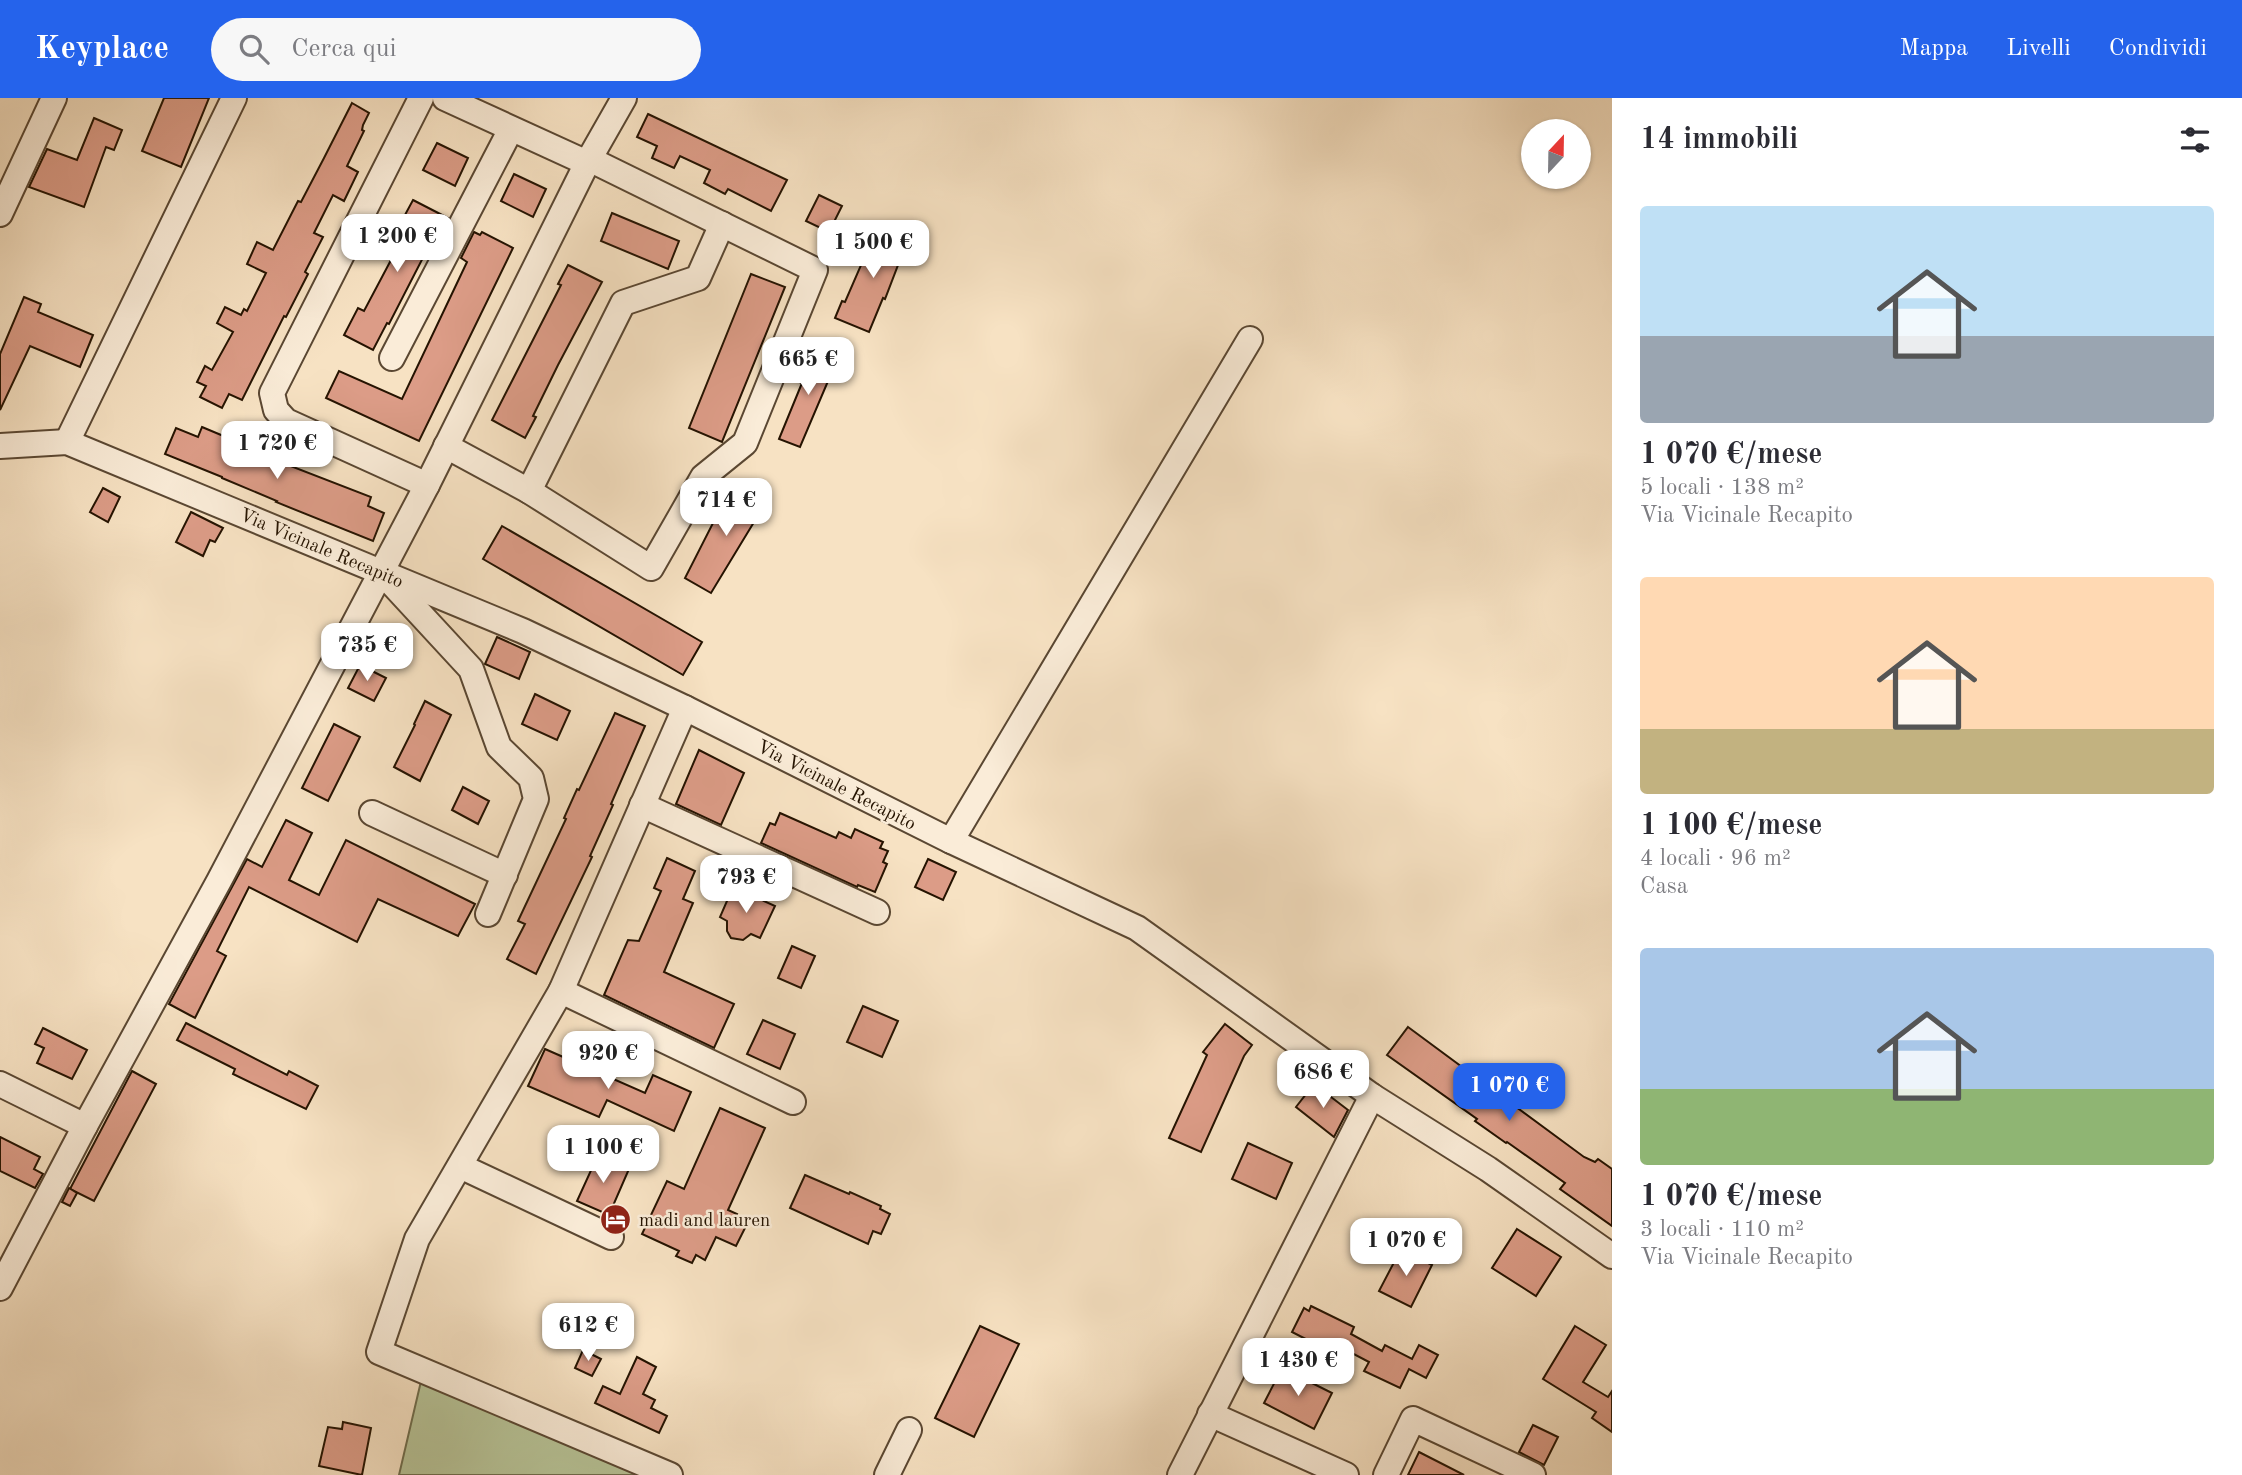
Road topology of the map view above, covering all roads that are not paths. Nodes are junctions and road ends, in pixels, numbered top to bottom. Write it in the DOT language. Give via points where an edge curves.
graph roads {
  1 [pos="54,98"];
  2 [pos="234,98"];
  3 [pos="421,98"];
  4 [pos="445,98"];
  5 [pos="624,98"];
  6 [pos="511,129"];
  7 [pos="588,161"];
  8 [pos="0,214"];
  9 [pos="722,224"];
  10 [pos="1250,340"];
  11 [pos="392,358"];
  12 [pos="67,442"];
  13 [pos="0,446"];
  14 [pos="446,446"];
  15 [pos="427,485"];
  16 [pos="529,491"];
  17 [pos="381,572"];
  18 [pos="685,708"];
  19 [pos="642,805"];
  20 [pos="372,813"];
  21 [pos="951,841"];
  22 [pos="505,875"];
  23 [pos="877,912"];
  24 [pos="488,914"];
  25 [pos="561,991"];
  26 [pos="0,1084"];
  27 [pos="1372,1096"];
  28 [pos="793,1102"];
  29 [pos="85,1126"];
  30 [pos="460,1166"];
  31 [pos="611,1237"];
  32 [pos="1612,1256"];
  33 [pos="0,1288"];
  34 [pos="1210,1414"];
  35 [pos="909,1430"];
  36 [pos="670,1475"];
  37 [pos="887,1475"];
  38 [pos="1180,1475"];
  39 [pos="1346,1475"];
  40 [pos="1386,1475"];
  41 [pos="1533,1475"];
  1 -- 8 [label="street"];
  2 -- 12 [label="street"];
  3 -- 15 [label="street" via="272,393 276,410 286,421"];
  4 -- 6 [label="street"];
  5 -- 7 [label="street"];
  6 -- 7 [label="street"];
  6 -- 11 [label="street"];
  7 -- 9 [label="street"];
  7 -- 14 [label="street"];
  9 -- 16 [label="street" via="698,278 623,303"];
  9 -- 16 [label="street" via="816,270 745,443 704,477 651,568"];
  10 -- 21 [label="street"];
  12 -- 13 [label="street, Via Vicinale Recapito"];
  12 -- 17 [label="street, Via Vicinale Recapito"];
  14 -- 15 [label="street"];
  14 -- 16 [label="street"];
  15 -- 17 [label="street"];
  17 -- 18 [label="street, Via Vicinale Recapito" via="523,631"];
  17 -- 22 [label="street" via="471,669 499,747 531,778 536,799"];
  17 -- 29 [label="street"];
  18 -- 19 [label="street"];
  18 -- 21 [label="street, Via Vicinale Recapito"];
  19 -- 23 [label="street"];
  19 -- 25 [label="street"];
  20 -- 22 [label="street"];
  21 -- 27 [label="street, Via Vicinale Recapito" via="1137,928"];
  22 -- 24 [label="street"];
  25 -- 28 [label="street"];
  25 -- 30 [label="street"];
  26 -- 29 [label="street"];
  27 -- 32 [label="street, Via Vicinale Recapito" via="1488,1169"];
  27 -- 34 [label="street"];
  29 -- 33 [label="street"];
  30 -- 31 [label="street"];
  30 -- 36 [label="street" via="417,1239 379,1352"];
  34 -- 38 [label="street"];
  34 -- 39 [label="street"];
  35 -- 37 [label="street"];
  40 -- 41 [label="street" via="1413,1419"];
}
